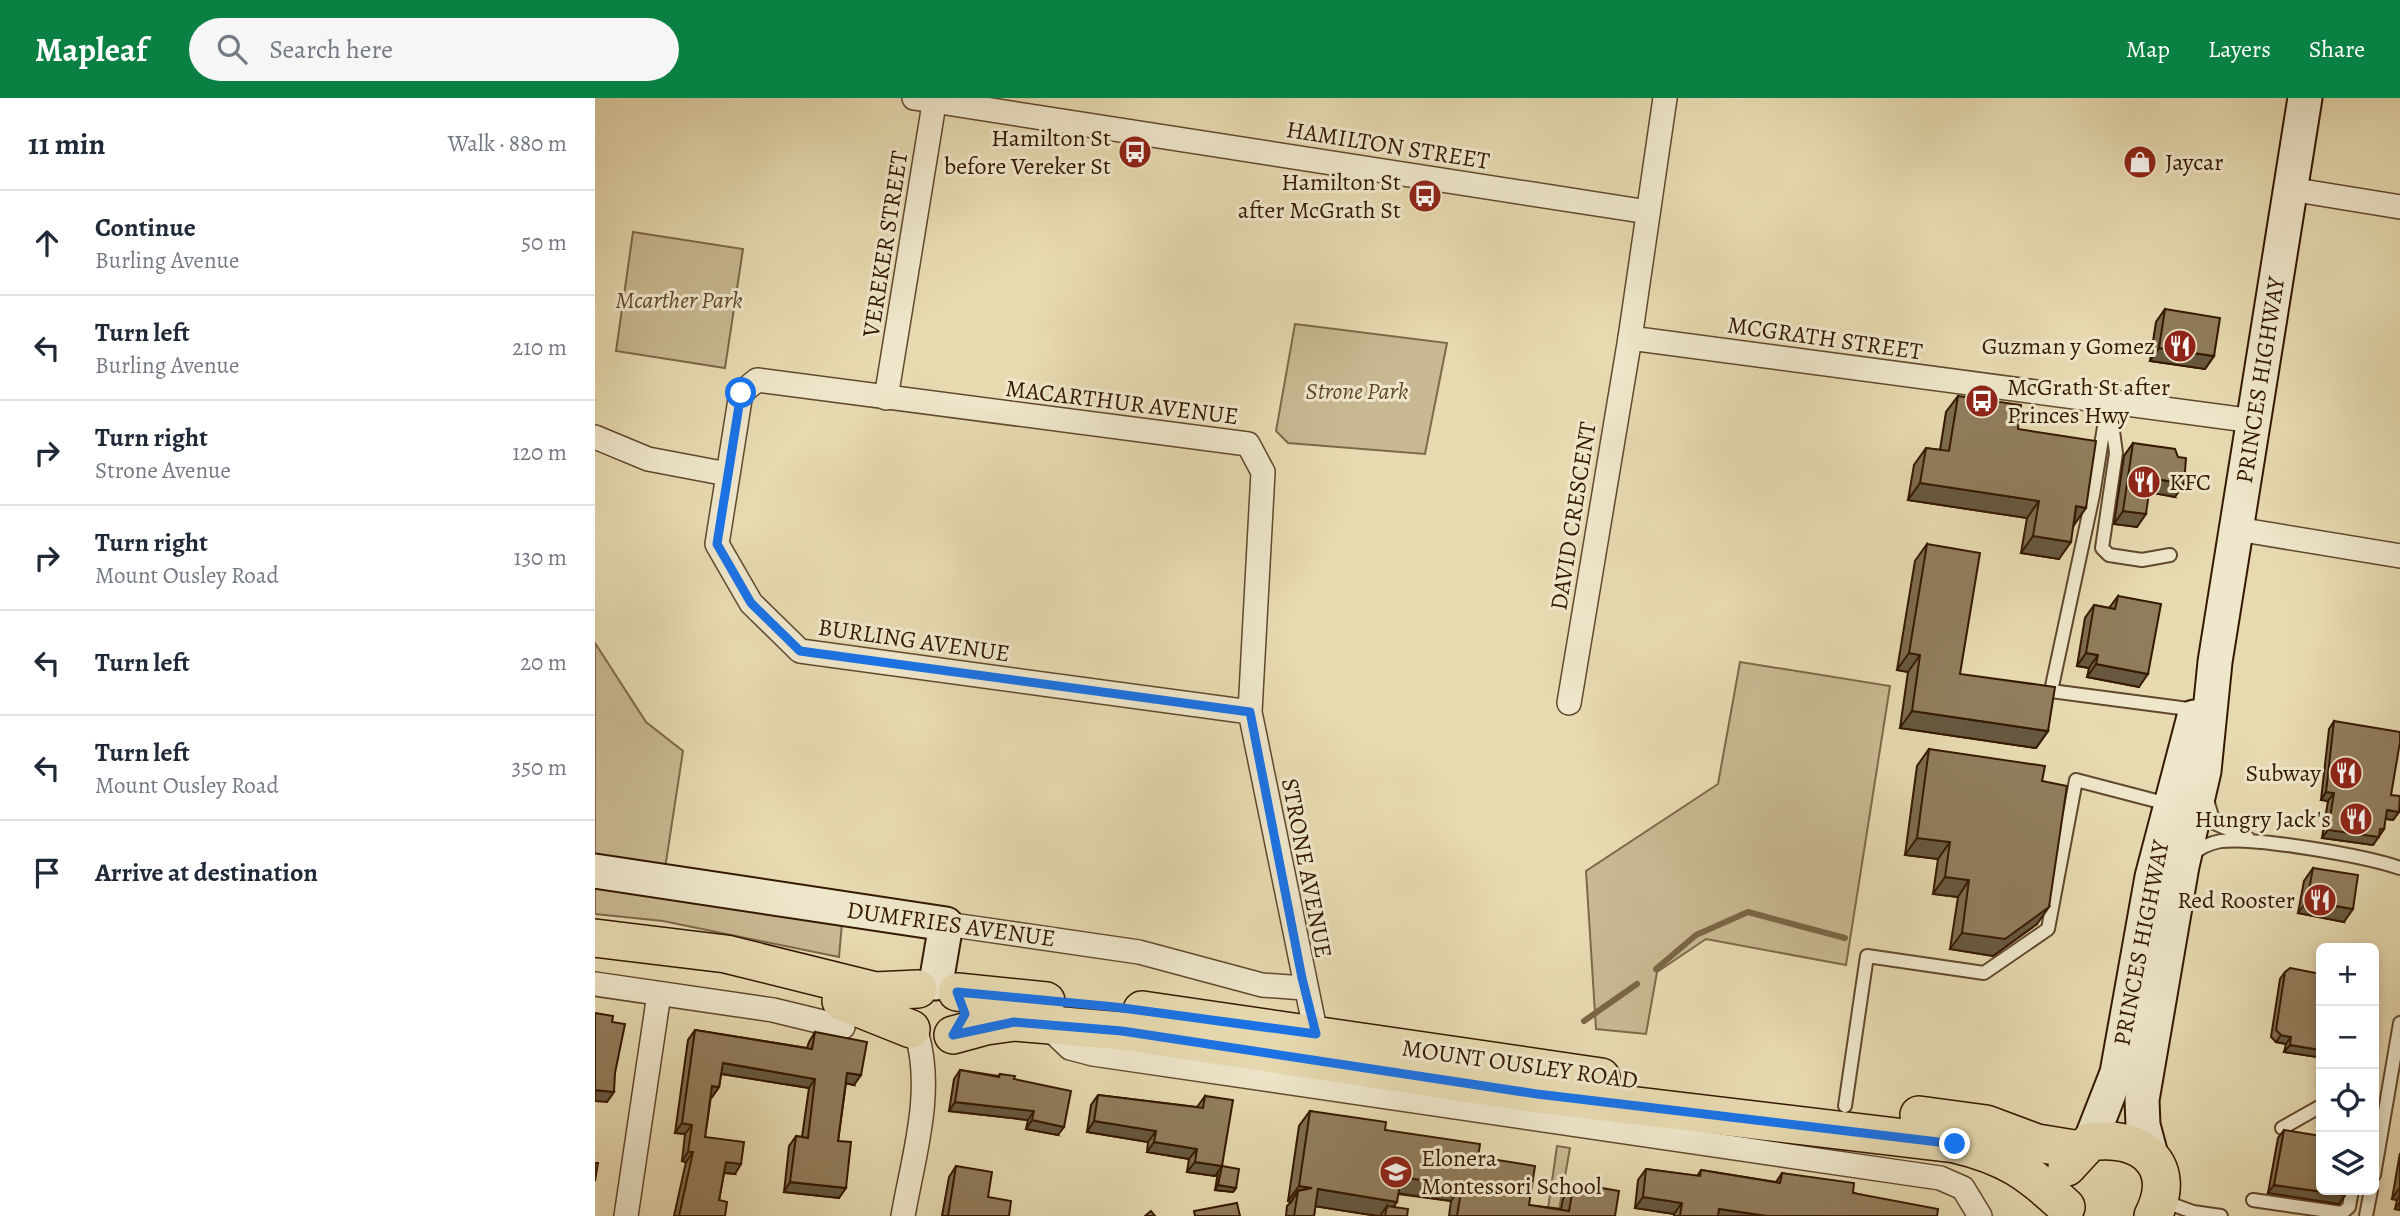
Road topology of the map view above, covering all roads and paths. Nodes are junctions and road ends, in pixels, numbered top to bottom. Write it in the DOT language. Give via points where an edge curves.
graph roads {
  1 [pos="1665,98"];
  2 [pos="2305,98"];
  3 [pos="928,99"];
  4 [pos="2290,190"];
  5 [pos="2400,207"];
  6 [pos="1648,212"];
  7 [pos="1630,338"];
  8 [pos="886,398"];
  9 [pos="2108,402"];
  10 [pos="2254,421"];
  11 [pos="595,437"];
  12 [pos="727,474"];
  13 [pos="2237,529"];
  14 [pos="2170,555"];
  15 [pos="2400,556"];
  16 [pos="2215,662"];
  17 [pos="1569,703"];
  18 [pos="2196,710"];
  19 [pos="1250,712"];
  20 [pos="2204,771"];
  21 [pos="2169,805"];
  22 [pos="2268,845"];
  23 [pos="2182,866"];
  24 [pos="2400,868"];
  25 [pos="595,871"];
  26 [pos="946,924"];
  27 [pos="595,938"];
  28 [pos="595,947"];
  29 [pos="595,984"];
  30 [pos="937,988"];
  31 [pos="1304,988"];
  32 [pos="659,994"];
  33 [pos="2400,1023"];
  34 [pos="1045,1024"];
  35 [pos="843,1027"];
  36 [pos="1316,1034"];
  37 [pos="932,1035"];
  38 [pos="2316,1109"];
  39 [pos="2316,1116"];
  40 [pos="2301,1117"];
  41 [pos="1848,1118"];
  42 [pos="2281,1128"];
  43 [pos="2085,1146"];
  44 [pos="2379,1146"];
  45 [pos="2152,1159"];
  46 [pos="1816,1160"];
  47 [pos="2351,1195"];
  48 [pos="2370,1195"];
  49 [pos="2253,1200"];
  50 [pos="2156,1208"];
  51 [pos="2069,1212"];
  52 [pos="2365,1215"];
  53 [pos="626,1216"];
  54 [pos="903,1216"];
  55 [pos="1980,1216"];
  56 [pos="2221,1216"];
  1 -- 6 [label="street"];
  2 -- 4 [label="main road, PRINCES HIGHWAY"];
  3 -- 6 [label="street, HAMILTON STREET"];
  3 -- 8 [label="street, VEREKER STREET"];
  4 -- 5 [label="street"];
  4 -- 10 [label="main road, PRINCES HIGHWAY"];
  6 -- 7 [label="street"];
  7 -- 9 [label="street, MCGRATH STREET"];
  7 -- 17 [label="street, DAVID CRESCENT"];
  8 -- 12 [label="street, BURLING AVENUE" via="757,380 741,393"];
  8 -- 19 [label="street, MACARTHUR AVENUE" via="1248,444 1263,472"];
  9 -- 10 [label="street, MCGRATH STREET"];
  9 -- 14 [label="lane" via="2116,453 2102,548 2109,555 2142,561"];
  9 -- 18 [label="lane" via="2051,691"];
  10 -- 13 [label="main road, PRINCES HIGHWAY"];
  11 -- 12 [label="street" via="648,459"];
  12 -- 19 [label="street, BURLING AVENUE" via="717,544 751,603 800,651"];
  13 -- 15 [label="street"];
  13 -- 16 [label="main road, PRINCES HIGHWAY"];
  16 -- 18 [label="main road, PRINCES HIGHWAY"];
  16 -- 20 [label="main road, PRINCES HIGHWAY"];
  18 -- 21 [label="main road, PRINCES HIGHWAY"];
  19 -- 31 [label="street, STRONE AVENUE"];
  20 -- 22 [label="lane" via="2214,823"];
  20 -- 23 [label="main road, PRINCES HIGHWAY"];
  21 -- 41 [label="lane" via="2076,780 2048,929 1984,973 1867,956"];
  21 -- 43 [label="main road, PRINCES HIGHWAY" via="2151,877 2117,1073"];
  22 -- 23 [label="lane" via="2207,844"];
  22 -- 24 [label="lane"];
  23 -- 45 [label="main road, PRINCES HIGHWAY" via="2142,1100"];
  25 -- 26 [label="main road, DUMFRIES AVENUE"];
  26 -- 30 [label="main road"];
  26 -- 31 [label="street, DUMFRIES AVENUE" via="1139,952 1262,985"];
  27 -- 30 [label="main road, MOUNT OUSLEY ROAD" via="726,954 875,991"];
  28 -- 37 [label="main road" via="770,980"];
  29 -- 32 [label="street"];
  30 -- 36 [label="main road, MOUNT OUSLEY ROAD"];
  30 -- 37 [label="main road" via="907,1005 906,1014"];
  30 -- 37 [label="main road" via="965,1014"];
  31 -- 36 [label="street, STRONE AVENUE"];
  32 -- 35 [label="street" via="773,1010"];
  32 -- 53 [label="street"];
  33 -- 44 [label="lane"];
  34 -- 37 [label="main road, MOUNT OUSLEY ROAD" via="1000,1023"];
  34 -- 41 [label="main road, MOUNT OUSLEY ROAD" via="1122,1031 1537,1094"];
  34 -- 46 [label="street" via="1064,1043 1090,1054"];
  36 -- 41 [label="main road, MOUNT OUSLEY ROAD"];
  37 -- 54 [label="street" via="934,1059 923,1091"];
  38 -- 40 [label="lane"];
  39 -- 40 [label="lane"];
  40 -- 42 [label="lane"];
  41 -- 43 [label="main road, MOUNT OUSLEY ROAD" via="1978,1123 2037,1143"];
  41 -- 46 [label="street" via="1838,1146"];
  41 -- 51 [label="main road, MOUNT OUSLEY ROAD" via="1999,1156 2030,1174"];
  43 -- 45 [label="main road, MOUNT OUSLEY ROAD" via="2126,1140"];
  43 -- 51 [label="main road" via="2064,1175 2062,1191"];
  45 -- 50 [label="main road" via="2161,1186"];
  46 -- 55 [label="street" via="1951,1181 1968,1194"];
  47 -- 49 [label="lane" via="2349,1207 2342,1213"];
  48 -- 52 [label="lane"];
  50 -- 56 [label="lane"];
}
